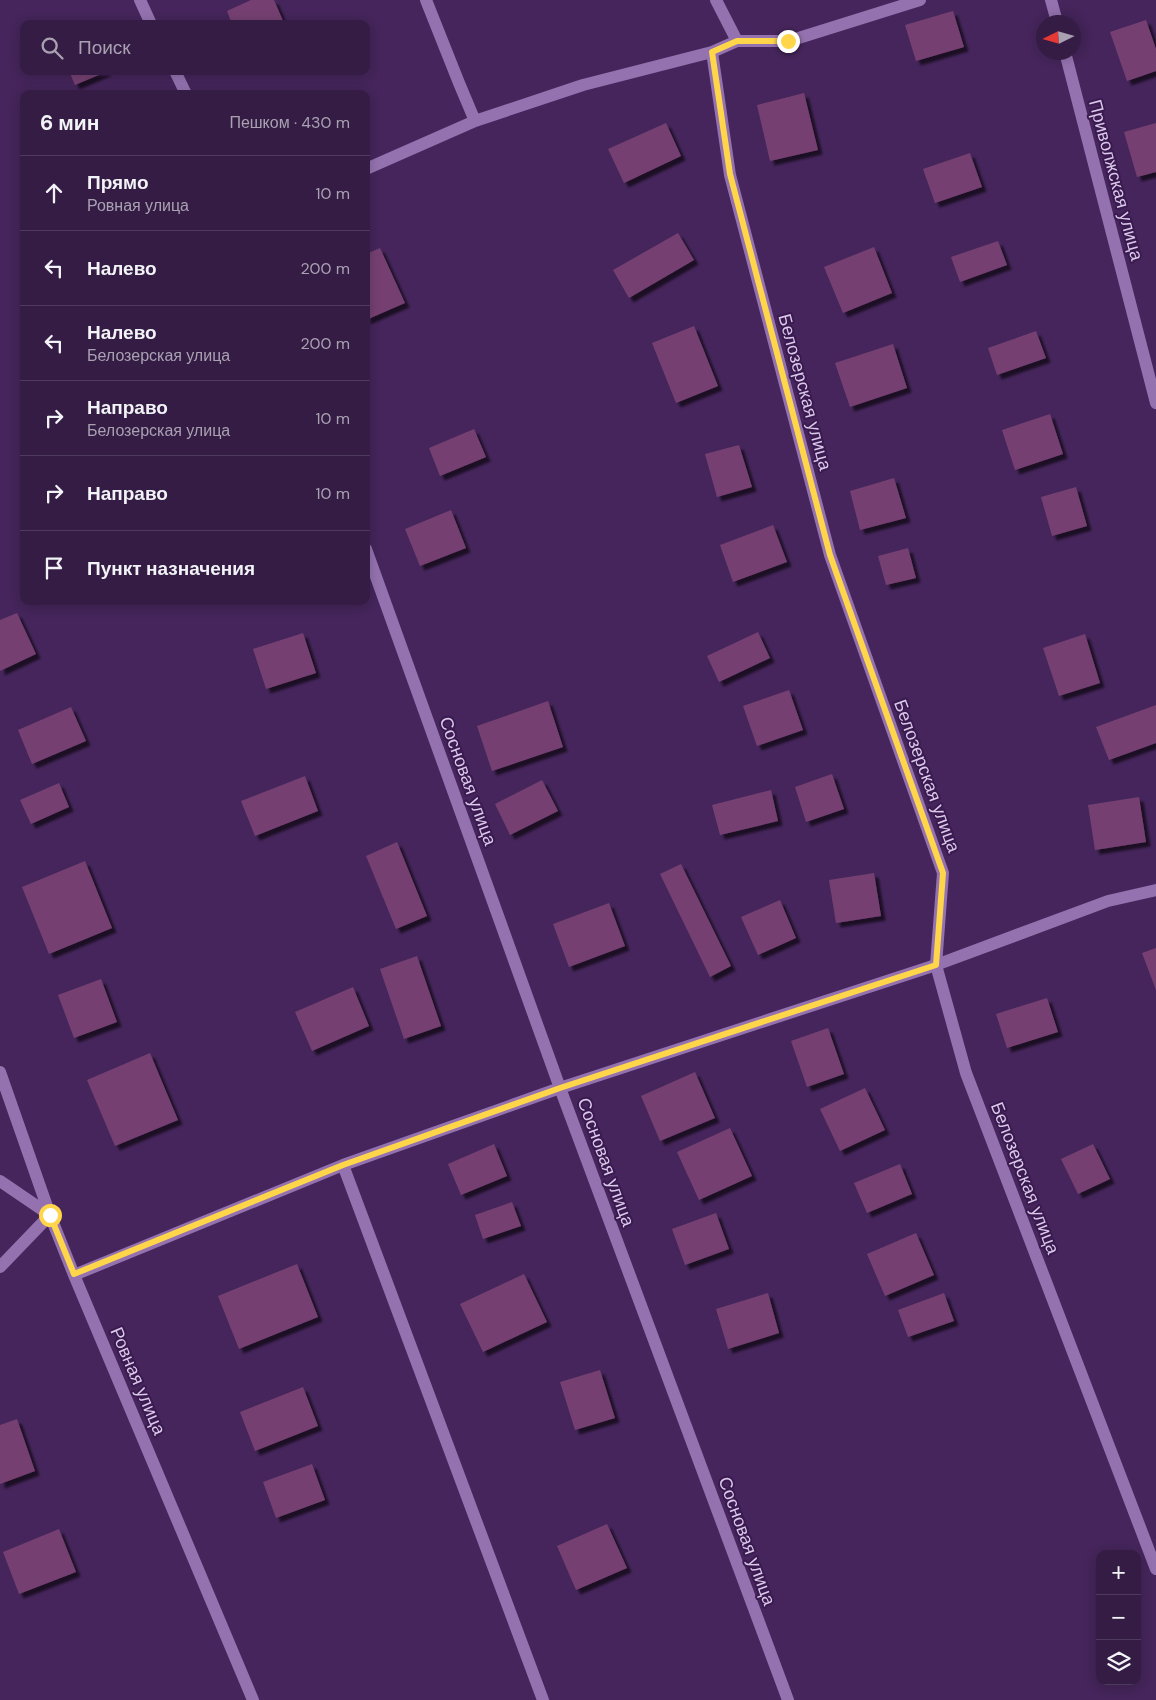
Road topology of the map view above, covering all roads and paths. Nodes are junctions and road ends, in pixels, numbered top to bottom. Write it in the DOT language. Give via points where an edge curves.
graph roads {
  1 [pos="140,0"];
  2 [pos="426,0"];
  3 [pos="716,0"];
  4 [pos="920,0"];
  5 [pos="1051,0"];
  6 [pos="1055,15"];
  7 [pos="150,20"];
  8 [pos="737,41"];
  9 [pos="712,52"];
  10 [pos="1067,60"];
  11 [pos="177,75"];
  12 [pos="184,90"];
  13 [pos="475,121"];
  14 [pos="370,167"];
  15 [pos="1156,403"];
  16 [pos="370,560"];
  17 [pos="1156,890"];
  18 [pos="936,965"];
  19 [pos="0,1072"];
  20 [pos="560,1088"];
  21 [pos="343,1165"];
  22 [pos="0,1181"];
  23 [pos="50,1215"];
  24 [pos="0,1267"];
  25 [pos="74,1274"];
  26 [pos="1156,1569"];
  27 [pos="254,1700"];
  28 [pos="543,1700"];
  29 [pos="788,1700"];
  1 -- 7 [label="street"];
  2 -- 13 [label="street"];
  3 -- 8 [label="street"];
  4 -- 8 [label="street" via="788,41"];
  5 -- 6 [label="street"];
  8 -- 9 [label="street"];
  9 -- 13 [label="street" via="583,85"];
  9 -- 18 [label="street, Белозерская улица" via="730,174 830,555 943,873"];
  10 -- 15 [label="street, Приволжская улица"];
  11 -- 12 [label="street"];
  13 -- 14 [label="street"];
  16 -- 20 [label="street, Сосновая улица"];
  17 -- 18 [label="street" via="1108,901"];
  18 -- 20 [label="street"];
  18 -- 26 [label="street, Белозерская улица" via="966,1073"];
  19 -- 23 [label="street, Ровная улица"];
  20 -- 21 [label="street"];
  20 -- 29 [label="street, Сосновая улица"];
  21 -- 25 [label="street"];
  21 -- 28 [label="street"];
  22 -- 23 [label="street"];
  23 -- 24 [label="street"];
  23 -- 25 [label="street, Ровная улица"];
  25 -- 27 [label="street, Ровная улица"];
}
